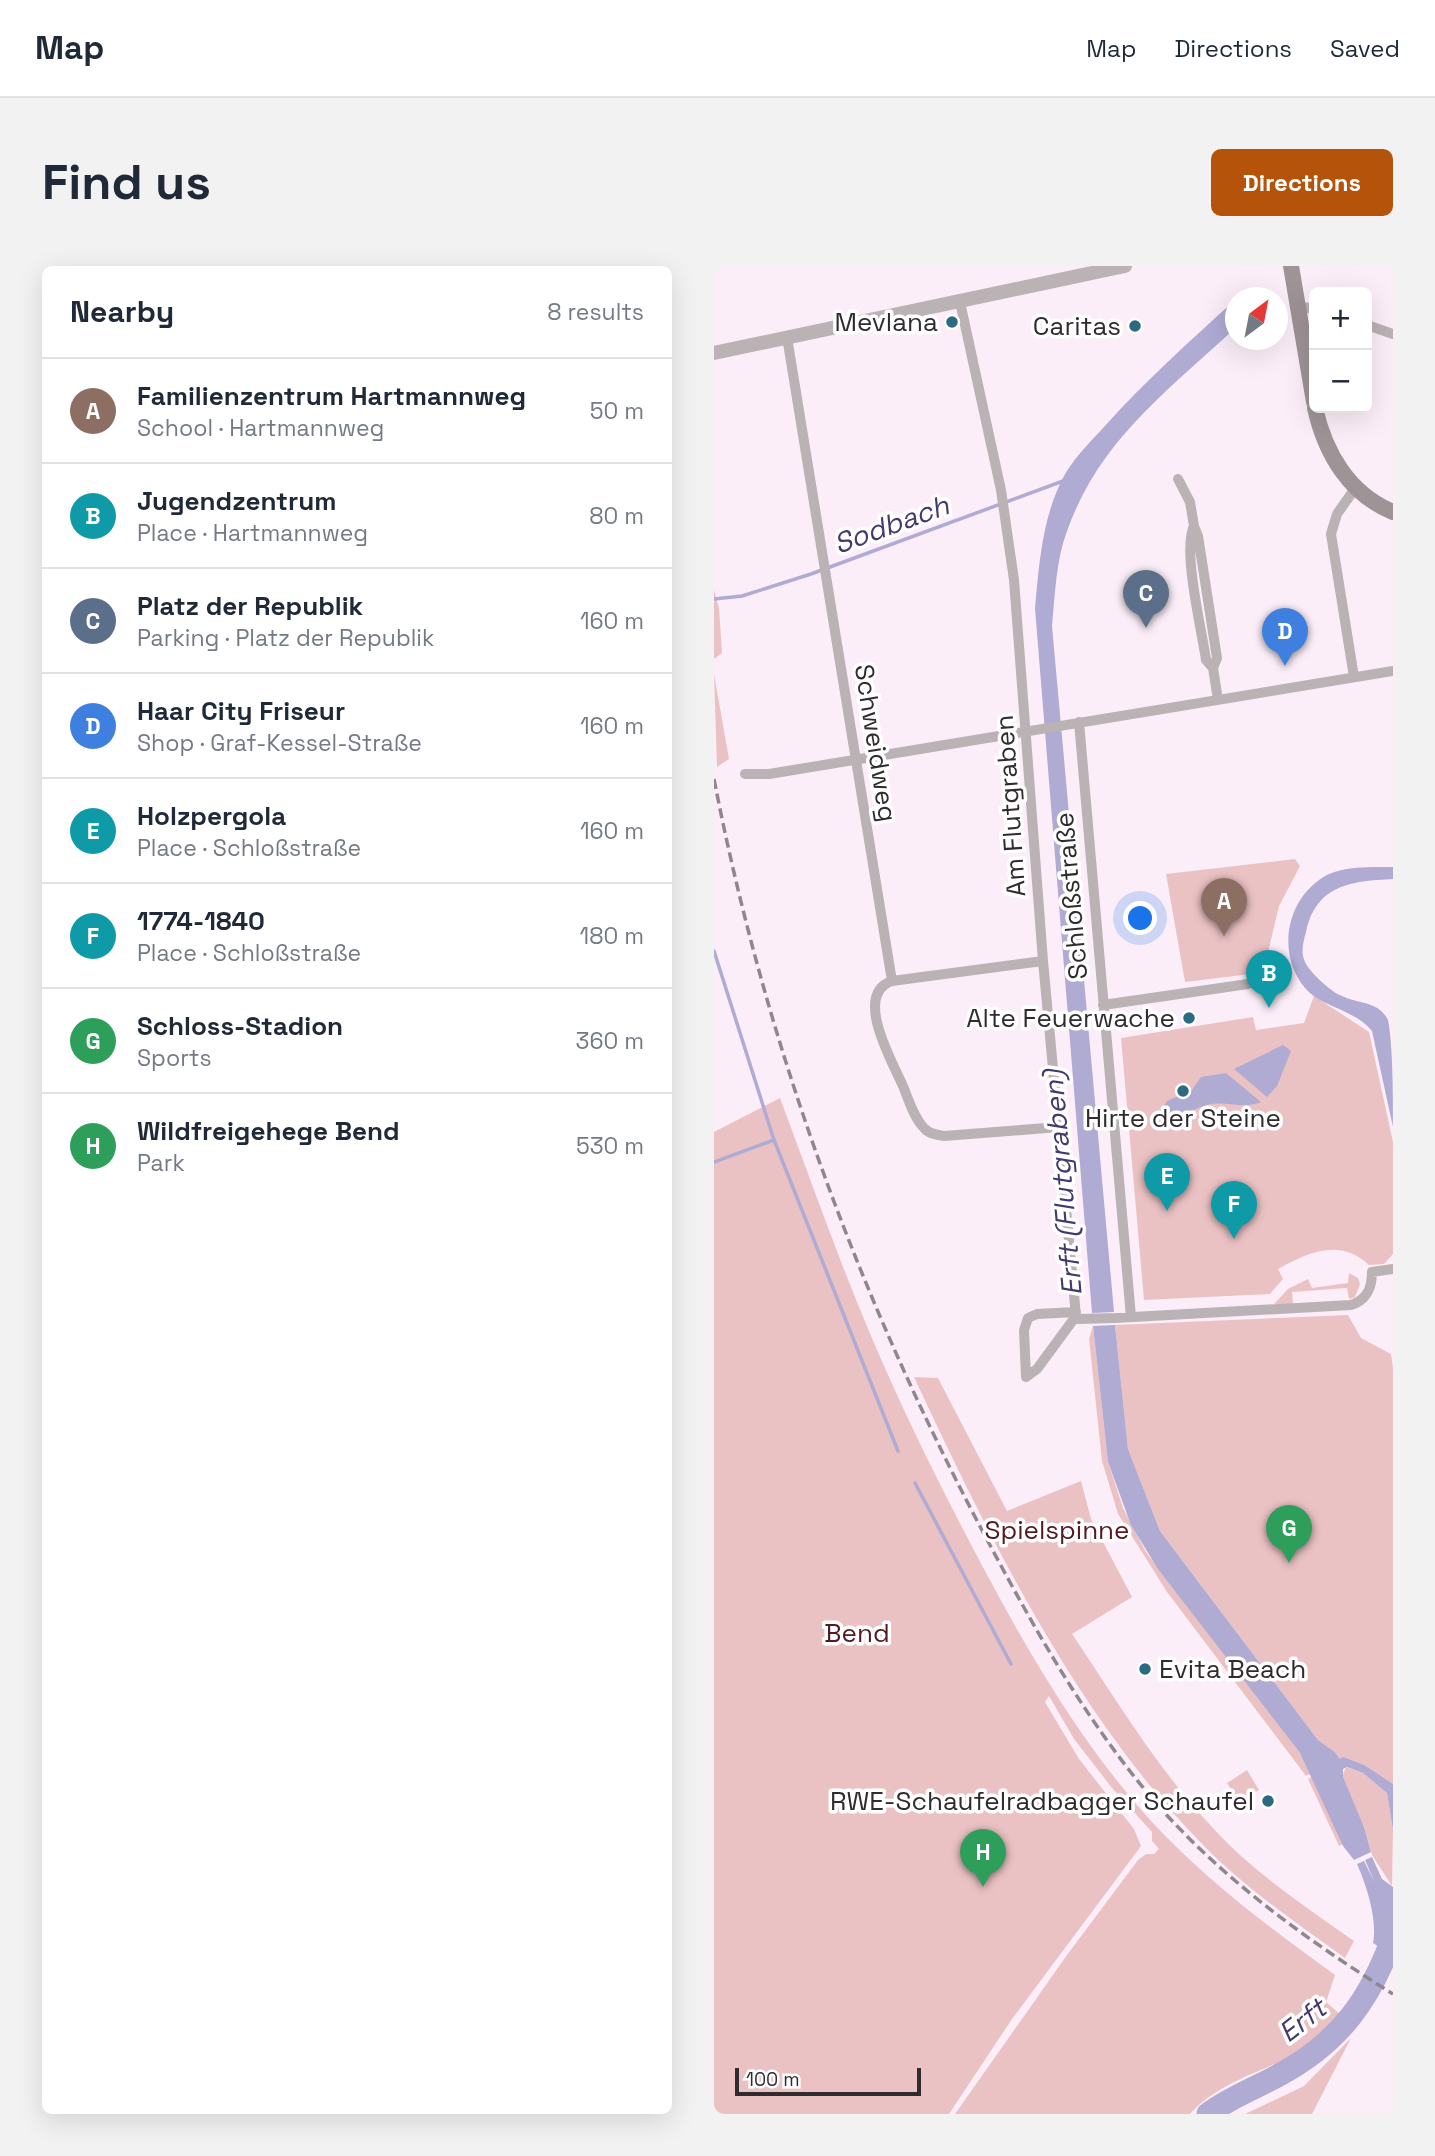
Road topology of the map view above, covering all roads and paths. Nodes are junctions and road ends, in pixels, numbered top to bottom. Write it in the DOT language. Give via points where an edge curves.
graph roads {
  1 [pos="1125,266"];
  2 [pos="1291,266"];
  3 [pos="960,302"];
  4 [pos="1306,307"];
  5 [pos="1372,327"];
  6 [pos="1393,334"];
  7 [pos="788,337"];
  8 [pos="1310,350"];
  9 [pos="714,353"];
  10 [pos="1317,413"];
  11 [pos="1178,479"];
  12 [pos="1356,488"];
  13 [pos="1393,512"];
  14 [pos="1393,671"];
  15 [pos="1354,677"];
  16 [pos="1218,700"];
  17 [pos="1079,722"];
  18 [pos="1028,731"];
  19 [pos="855,759"];
  20 [pos="745,774"];
  21 [pos="1043,961"];
  22 [pos="892,981"];
  23 [pos="1248,984"];
  24 [pos="1102,1005"];
  25 [pos="1059,1127"];
  26 [pos="1393,1269"];
  27 [pos="1076,1314"];
  28 [pos="1131,1317"];
  1 -- 3 [label="street"];
  2 -- 4 [label="main road"];
  3 -- 7 [label="street"];
  3 -- 18 [label="street, Am Flutgraben" via="1006,519"];
  4 -- 8 [label="main road"];
  5 -- 6 [label="street"];
  7 -- 9 [label="street"];
  7 -- 19 [label="street, Schweidweg"];
  10 -- 12 [label="main road" via="1332,455"];
  11 -- 16 [label="street" via="1190,502 1198,536 1217,658 1213,668"];
  12 -- 13 [label="main road"];
  12 -- 15 [label="street" via="1337,514 1331,534"];
  14 -- 15 [label="street"];
  15 -- 16 [label="street"];
  16 -- 17 [label="street"];
  17 -- 18 [label="street"];
  17 -- 24 [label="street, Schloßstraße"];
  18 -- 19 [label="street"];
  18 -- 21 [label="street, Am Flutgraben"];
  19 -- 20 [label="street"];
  19 -- 22 [label="street, Schweidweg"];
  21 -- 22 [label="street"];
  21 -- 25 [label="street, Am Flutgraben"];
  22 -- 25 [label="street" via="881,987 876,999 878,1026 924,1129 934,1134"];
  23 -- 24 [label="street"];
  24 -- 28 [label="street, Schloßstraße"];
  25 -- 27 [label="street, Am Flutgraben"];
  26 -- 28 [label="street" via="1372,1272 1367,1294 1356,1304"];
  27 -- 27 [label="street" via="1028,1318 1024,1330 1026,1377"];
  27 -- 28 [label="street" via="1078,1319"];
}
